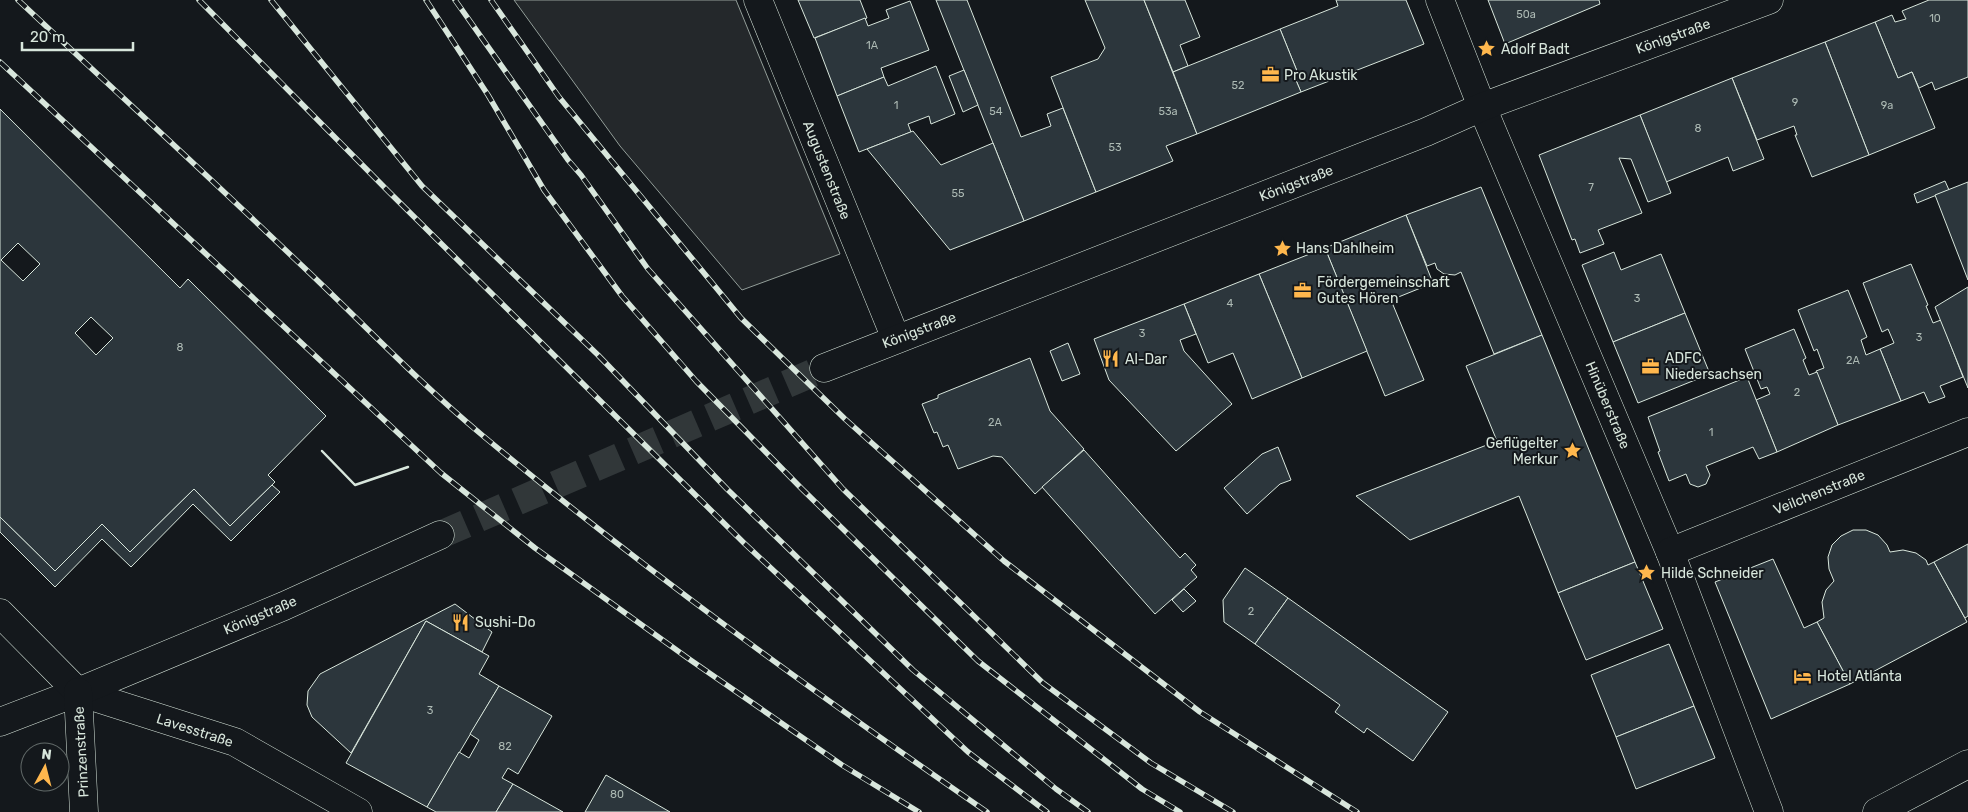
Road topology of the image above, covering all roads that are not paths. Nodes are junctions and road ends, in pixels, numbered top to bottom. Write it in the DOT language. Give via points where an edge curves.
graph roads {
  1 [pos="758,0"];
  2 [pos="1440,0"];
  3 [pos="1769,0"];
  4 [pos="1482,107"];
  5 [pos="896,339"];
  6 [pos="824,368"];
  7 [pos="1968,432"];
  8 [pos="440,535"];
  9 [pos="1670,552"];
  10 [pos="0,613"];
  11 [pos="78,692"];
  12 [pos="0,722"];
  13 [pos="1968,764"];
  14 [pos="84,812"];
  15 [pos="358,812"];
  16 [pos="1769,812"];
  17 [pos="1877,812"];
  1 -- 5 [label="street, Augustenstraße"];
  2 -- 4 [label="street, Hinüberstraße"];
  3 -- 4 [label="street, Königstraße"];
  4 -- 5 [label="street, Königstraße" via="1426,132"];
  4 -- 9 [label="street, Hinüberstraße"];
  5 -- 6 [label="street, Königstraße"];
  7 -- 9 [label="street, Veilchenstraße"];
  8 -- 11 [label="street, Königstraße" via="284,606"];
  9 -- 16 [label="street, Hinüberstraße"];
  10 -- 11 [label="street"];
  11 -- 12 [label="street, Königstraße"];
  11 -- 14 [label="street, Prinzenstraße"];
  11 -- 15 [label="street, Lavesstraße" via="235,742"];
  13 -- 17 [label="street"];
}
